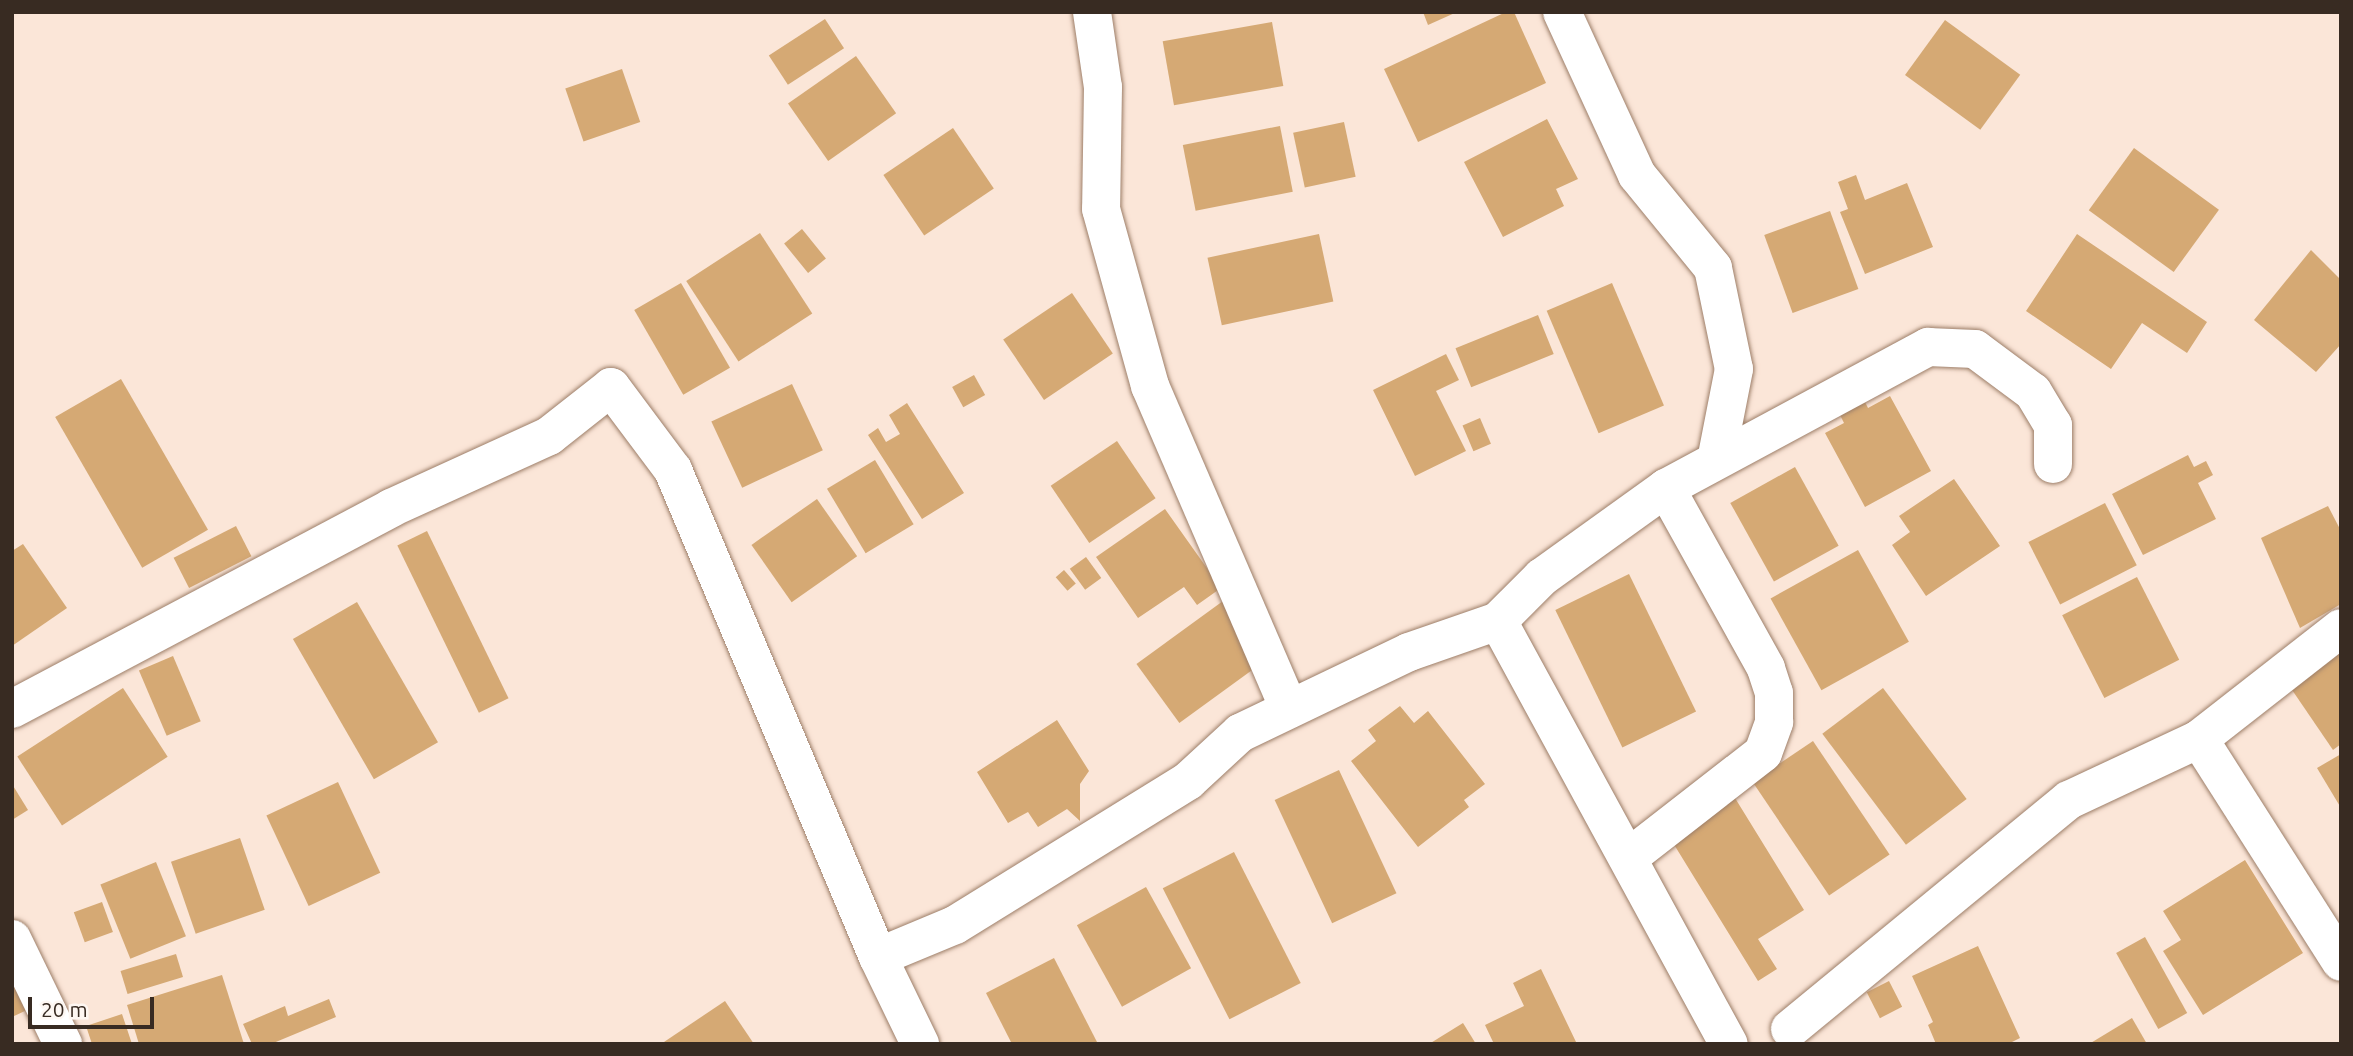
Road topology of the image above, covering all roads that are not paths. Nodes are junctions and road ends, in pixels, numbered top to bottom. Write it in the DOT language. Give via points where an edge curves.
graph roads {
  1 [pos="1092,12"];
  2 [pos="1562,12"];
  3 [pos="1583,12"];
  4 [pos="1585,64"];
  5 [pos="1717,456"];
  6 [pos="2053,464"];
  7 [pos="1666,488"];
  8 [pos="1499,621"];
  9 [pos="2341,628"];
  10 [pos="1289,708"];
  11 [pos="12,709"];
  12 [pos="2199,739"];
  13 [pos="1628,858"];
  14 [pos="12,940"];
  15 [pos="878,957"];
  16 [pos="2341,962"];
  17 [pos="1786,1039"];
  18 [pos="63,1044"];
  19 [pos="920,1044"];
  20 [pos="1729,1044"];
  1 -- 10 [label="street" via="1103,87 1101,209 1150,386"];
  2 -- 4 [label="street"];
  3 -- 4 [label="street"];
  4 -- 5 [label="street" via="1637,175 1713,268 1734,369"];
  5 -- 6 [label="street" via="1928,347 1975,349 2033,392 2053,425"];
  5 -- 7 [label="street"];
  7 -- 8 [label="street" via="1542,577"];
  7 -- 13 [label="street" via="1766,668 1774,693 1774,722 1763,753"];
  8 -- 10 [label="street" via="1409,652"];
  8 -- 13 [label="street"];
  9 -- 12 [label="street"];
  10 -- 15 [label="street" via="1240,733 1188,781 955,925"];
  11 -- 15 [label="street" via="391,508 549,436 611,387 673,470"];
  12 -- 16 [label="street"];
  12 -- 17 [label="street" via="2069,800"];
  13 -- 20 [label="street"];
  14 -- 18 [label="street"];
  15 -- 19 [label="street"];
}
